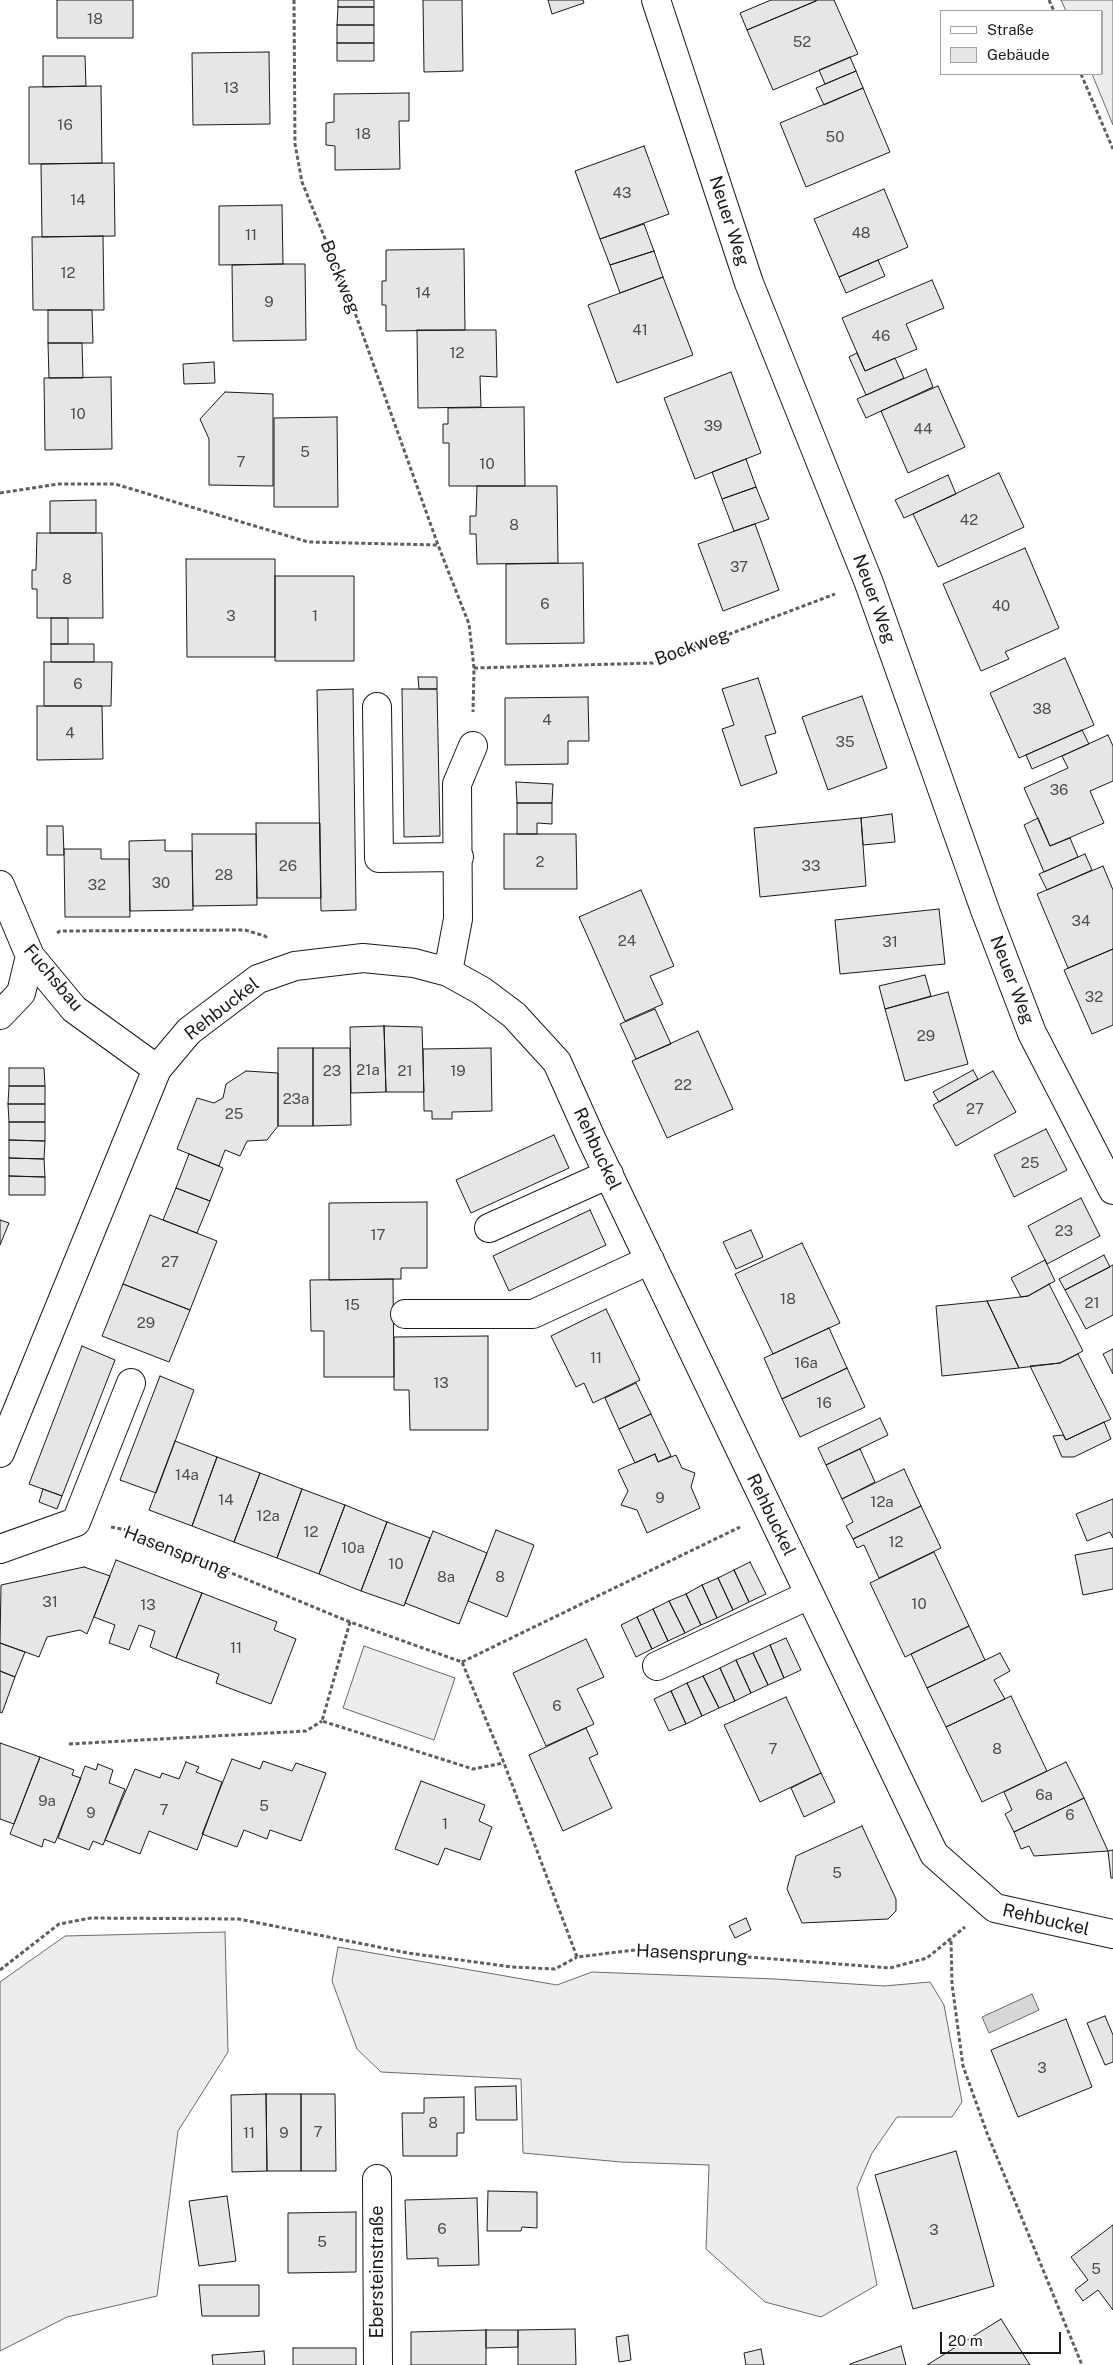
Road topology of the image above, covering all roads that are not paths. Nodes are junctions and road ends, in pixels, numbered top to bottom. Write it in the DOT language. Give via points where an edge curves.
graph roads {
  1 [pos="656,0"];
  2 [pos="377,707"];
  3 [pos="473,746"];
  4 [pos="459,857"];
  5 [pos="0,885"];
  6 [pos="30,956"];
  7 [pos="448,972"];
  8 [pos="0,1015"];
  9 [pos="157,1069"];
  10 [pos="609,1174"];
  11 [pos="1113,1190"];
  12 [pos="489,1228"];
  13 [pos="650,1260"];
  14 [pos="405,1314"];
  15 [pos="131,1383"];
  16 [pos="0,1453"];
  17 [pos="0,1549"];
  18 [pos="810,1595"];
  19 [pos="656,1666"];
  20 [pos="1113,1934"];
  21 [pos="377,2179"];
  22 [pos="378,2365"];
  1 -- 11 [label="street, Neuer Weg" via="749,283 869,582 1029,1025"];
  2 -- 4 [label="street" via="379,858"];
  3 -- 4 [label="street" via="457,784"];
  4 -- 7 [label="street" via="458,919"];
  5 -- 6 [label="street, Fuchsbau"];
  6 -- 8 [label="street" via="21,993"];
  6 -- 9 [label="street, Fuchsbau" via="74,1009"];
  7 -- 9 [label="street, Rehbuckel" via="414,963 363,958 295,966 258,979 188,1031"];
  7 -- 10 [label="street, Rehbuckel" via="482,991 514,1015 557,1062"];
  9 -- 16 [label="street, Rehbuckel"];
  10 -- 12 [label="street"];
  10 -- 13 [label="street, Rehbuckel"];
  13 -- 14 [label="street" via="533,1314"];
  13 -- 18 [label="street, Rehbuckel"];
  15 -- 17 [label="street" via="76,1522"];
  18 -- 19 [label="street"];
  18 -- 20 [label="street, Rehbuckel" via="934,1854 995,1908"];
  21 -- 22 [label="street, Ebersteinstraße"];
}
